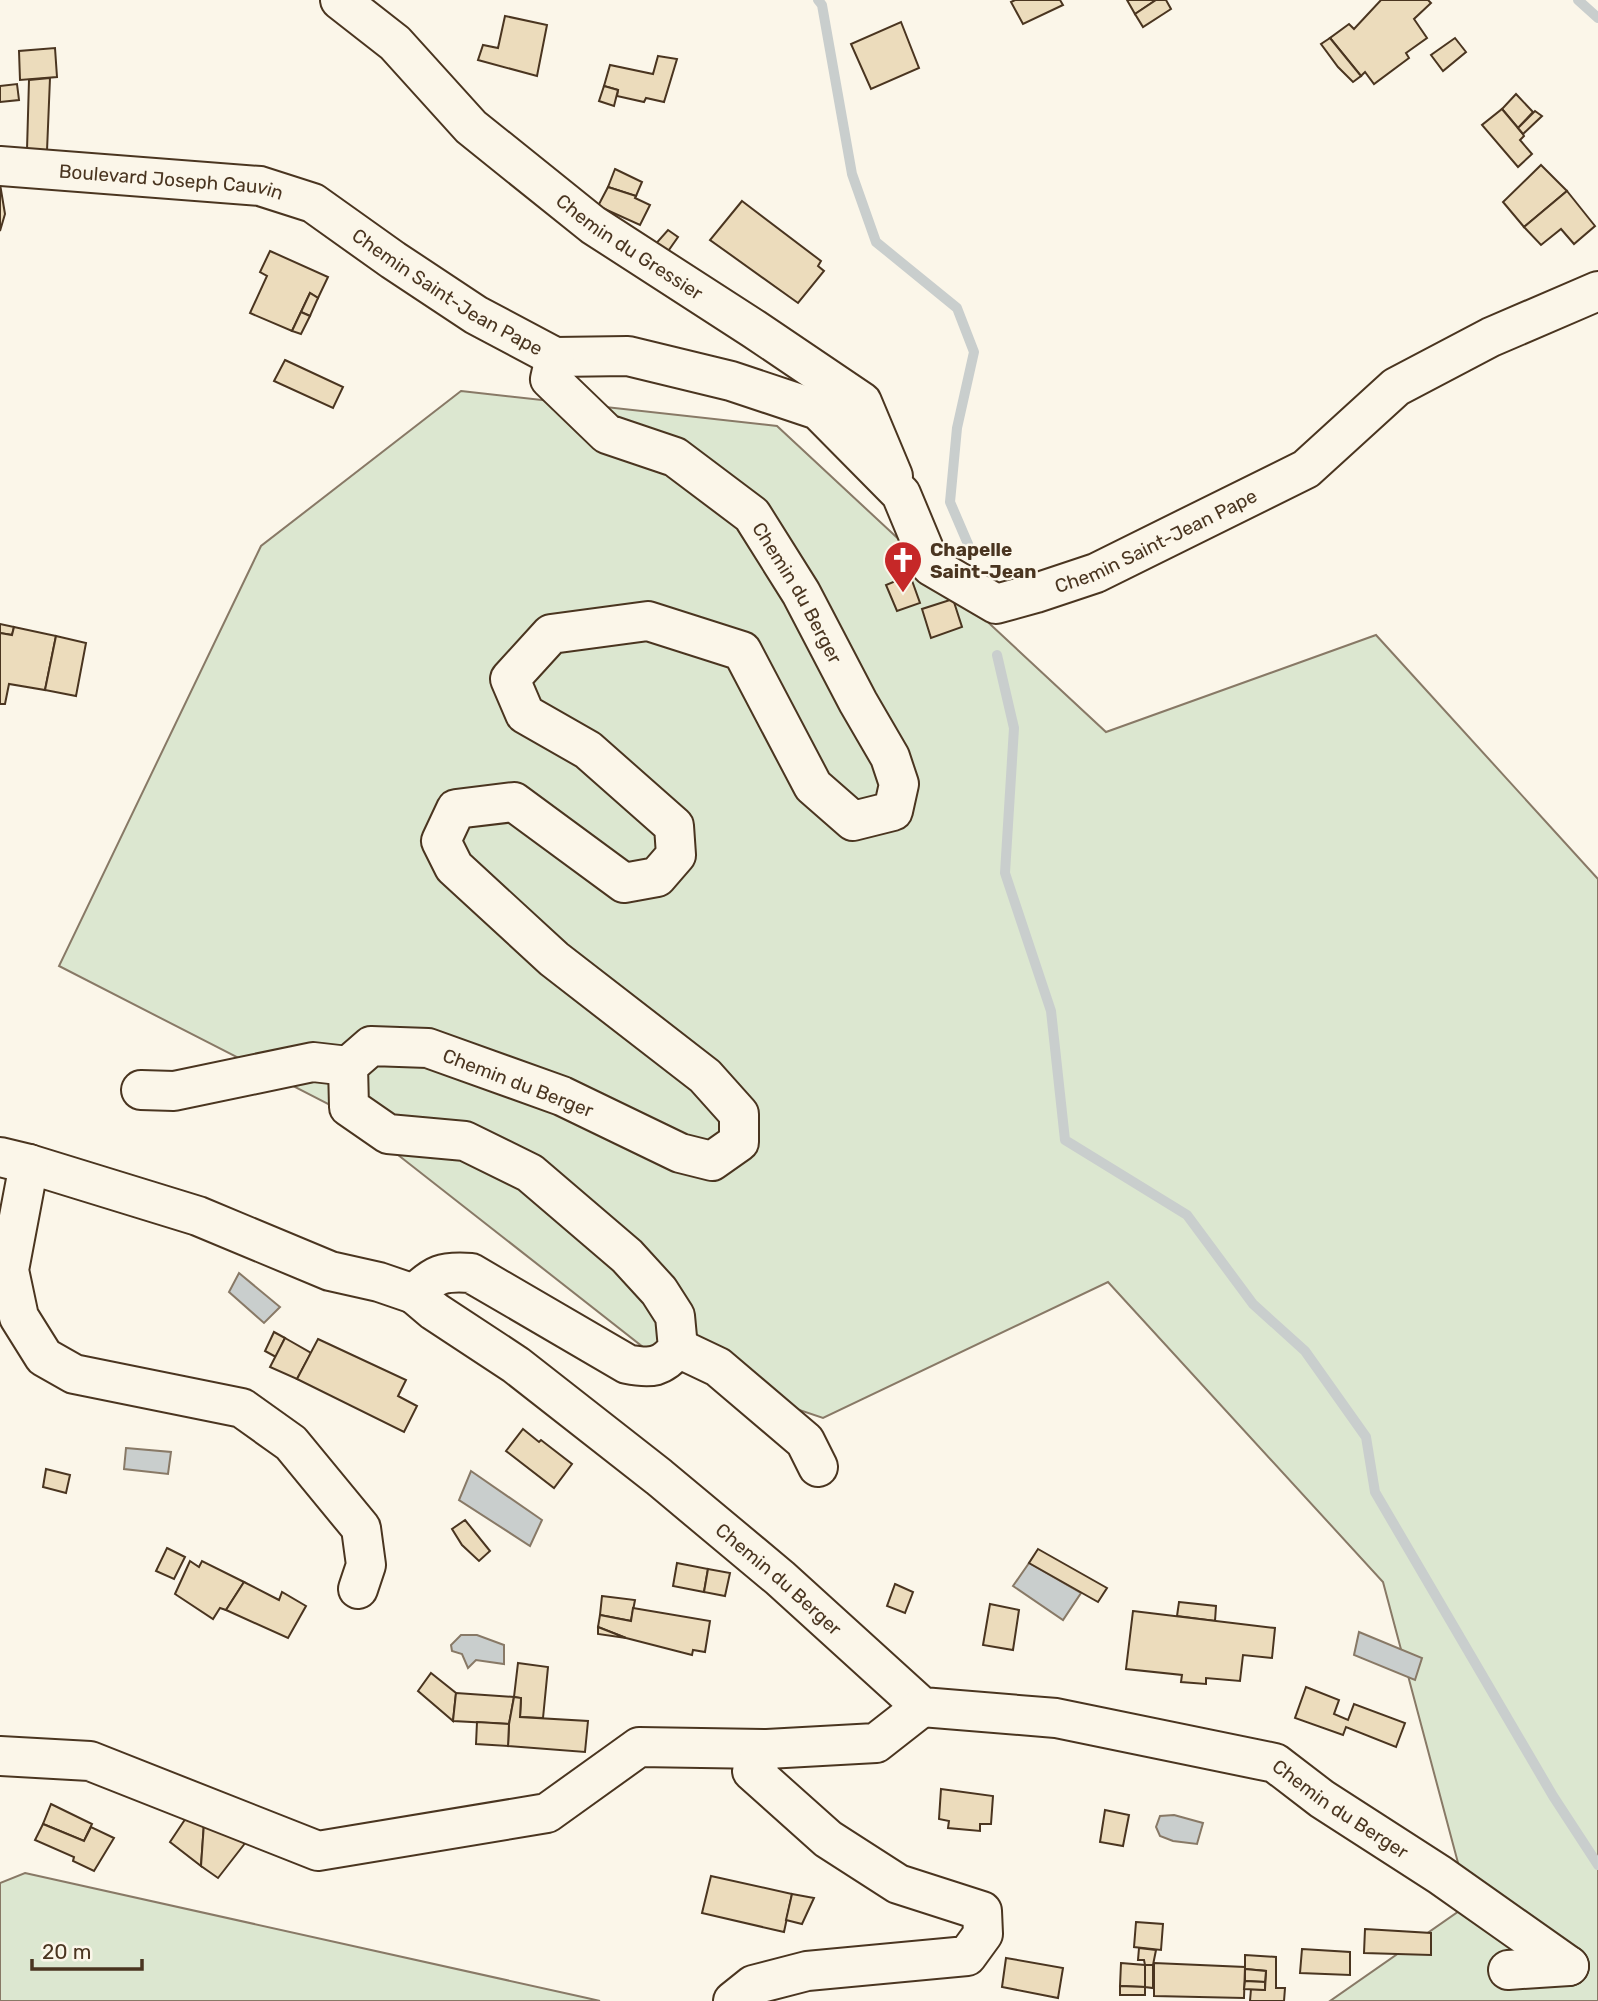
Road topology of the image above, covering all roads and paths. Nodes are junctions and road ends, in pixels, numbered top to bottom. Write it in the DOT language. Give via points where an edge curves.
graph roads {
  1 [pos="340,0"];
  2 [pos="0,166"];
  3 [pos="335,218"];
  4 [pos="1598,291"];
  5 [pos="555,357"];
  6 [pos="901,494"];
  7 [pos="348,1066"];
  8 [pos="141,1090"];
  9 [pos="14,1160"];
  10 [pos="4,1275"];
  11 [pos="414,1294"];
  12 [pos="678,1348"];
  13 [pos="818,1467"];
  14 [pos="358,1589"];
  15 [pos="922,1707"];
  16 [pos="766,1749"];
  17 [pos="0,1756"];
  18 [pos="1508,1970"];
  19 [pos="733,2001"];
  1 -- 6 [label="street, Chemin du Gressier" via="395,43 471,127 593,225 862,402"];
  2 -- 3 [label="street, Boulevard Joseph Cauvin" via="260,186 313,203"];
  3 -- 5 [label="street, Chemin Saint-Jean Pape" via="476,315"];
  4 -- 6 [label="street, Chemin Saint-Jean Pape" via="1491,337 1396,387 1307,470 1096,573 1036,593 996,604 931,566"];
  5 -- 6 [label="street, Chemin Saint-Jean Pape" via="628,356 731,381 818,410"];
  5 -- 7 [label="street, Chemin du Berger" via="550,379 607,434 675,457 752,515 801,593 890,757 899,784 893,811 853,821 813,786 742,651 648,621 551,634 510,679 525,714 588,750 674,826 676,855 657,877 624,883 513,802 456,809 441,841 453,867 554,959 705,1076 739,1114 739,1142 712,1161 680,1153 562,1096 428,1048 371,1046"];
  7 -- 8 [label="street" via="313,1062 174,1091"];
  7 -- 12 [label="street" via="349,1107 388,1134 465,1141 520,1168 627,1256 676,1316"];
  9 -- 10 [label="street"];
  9 -- 11 [label="street, Chemin du Berger" via="198,1216 330,1272"];
  10 -- 14 [label="street" via="19,1317 44,1357 74,1374 242,1408 291,1443 361,1528 366,1565"];
  11 -- 12 [label="street" via="429,1279 448,1272 471,1272 626,1364 647,1368 669,1359"];
  11 -- 15 [label="street, Chemin du Berger" via="516,1365 659,1477 780,1578"];
  12 -- 13 [label="street" via="718,1367 806,1441"];
  15 -- 16 [label="street" via="876,1743"];
  15 -- 18 [label="street, Chemin du Berger" via="1056,1718 1275,1763 1569,1966"];
  16 -- 17 [label="street" via="639,1748 547,1813 318,1851 90,1761"];
  16 -- 19 [label="street" via="752,1771 828,1839 898,1884 982,1911 983,1934 967,1956 807,1971 753,1985"];
}
